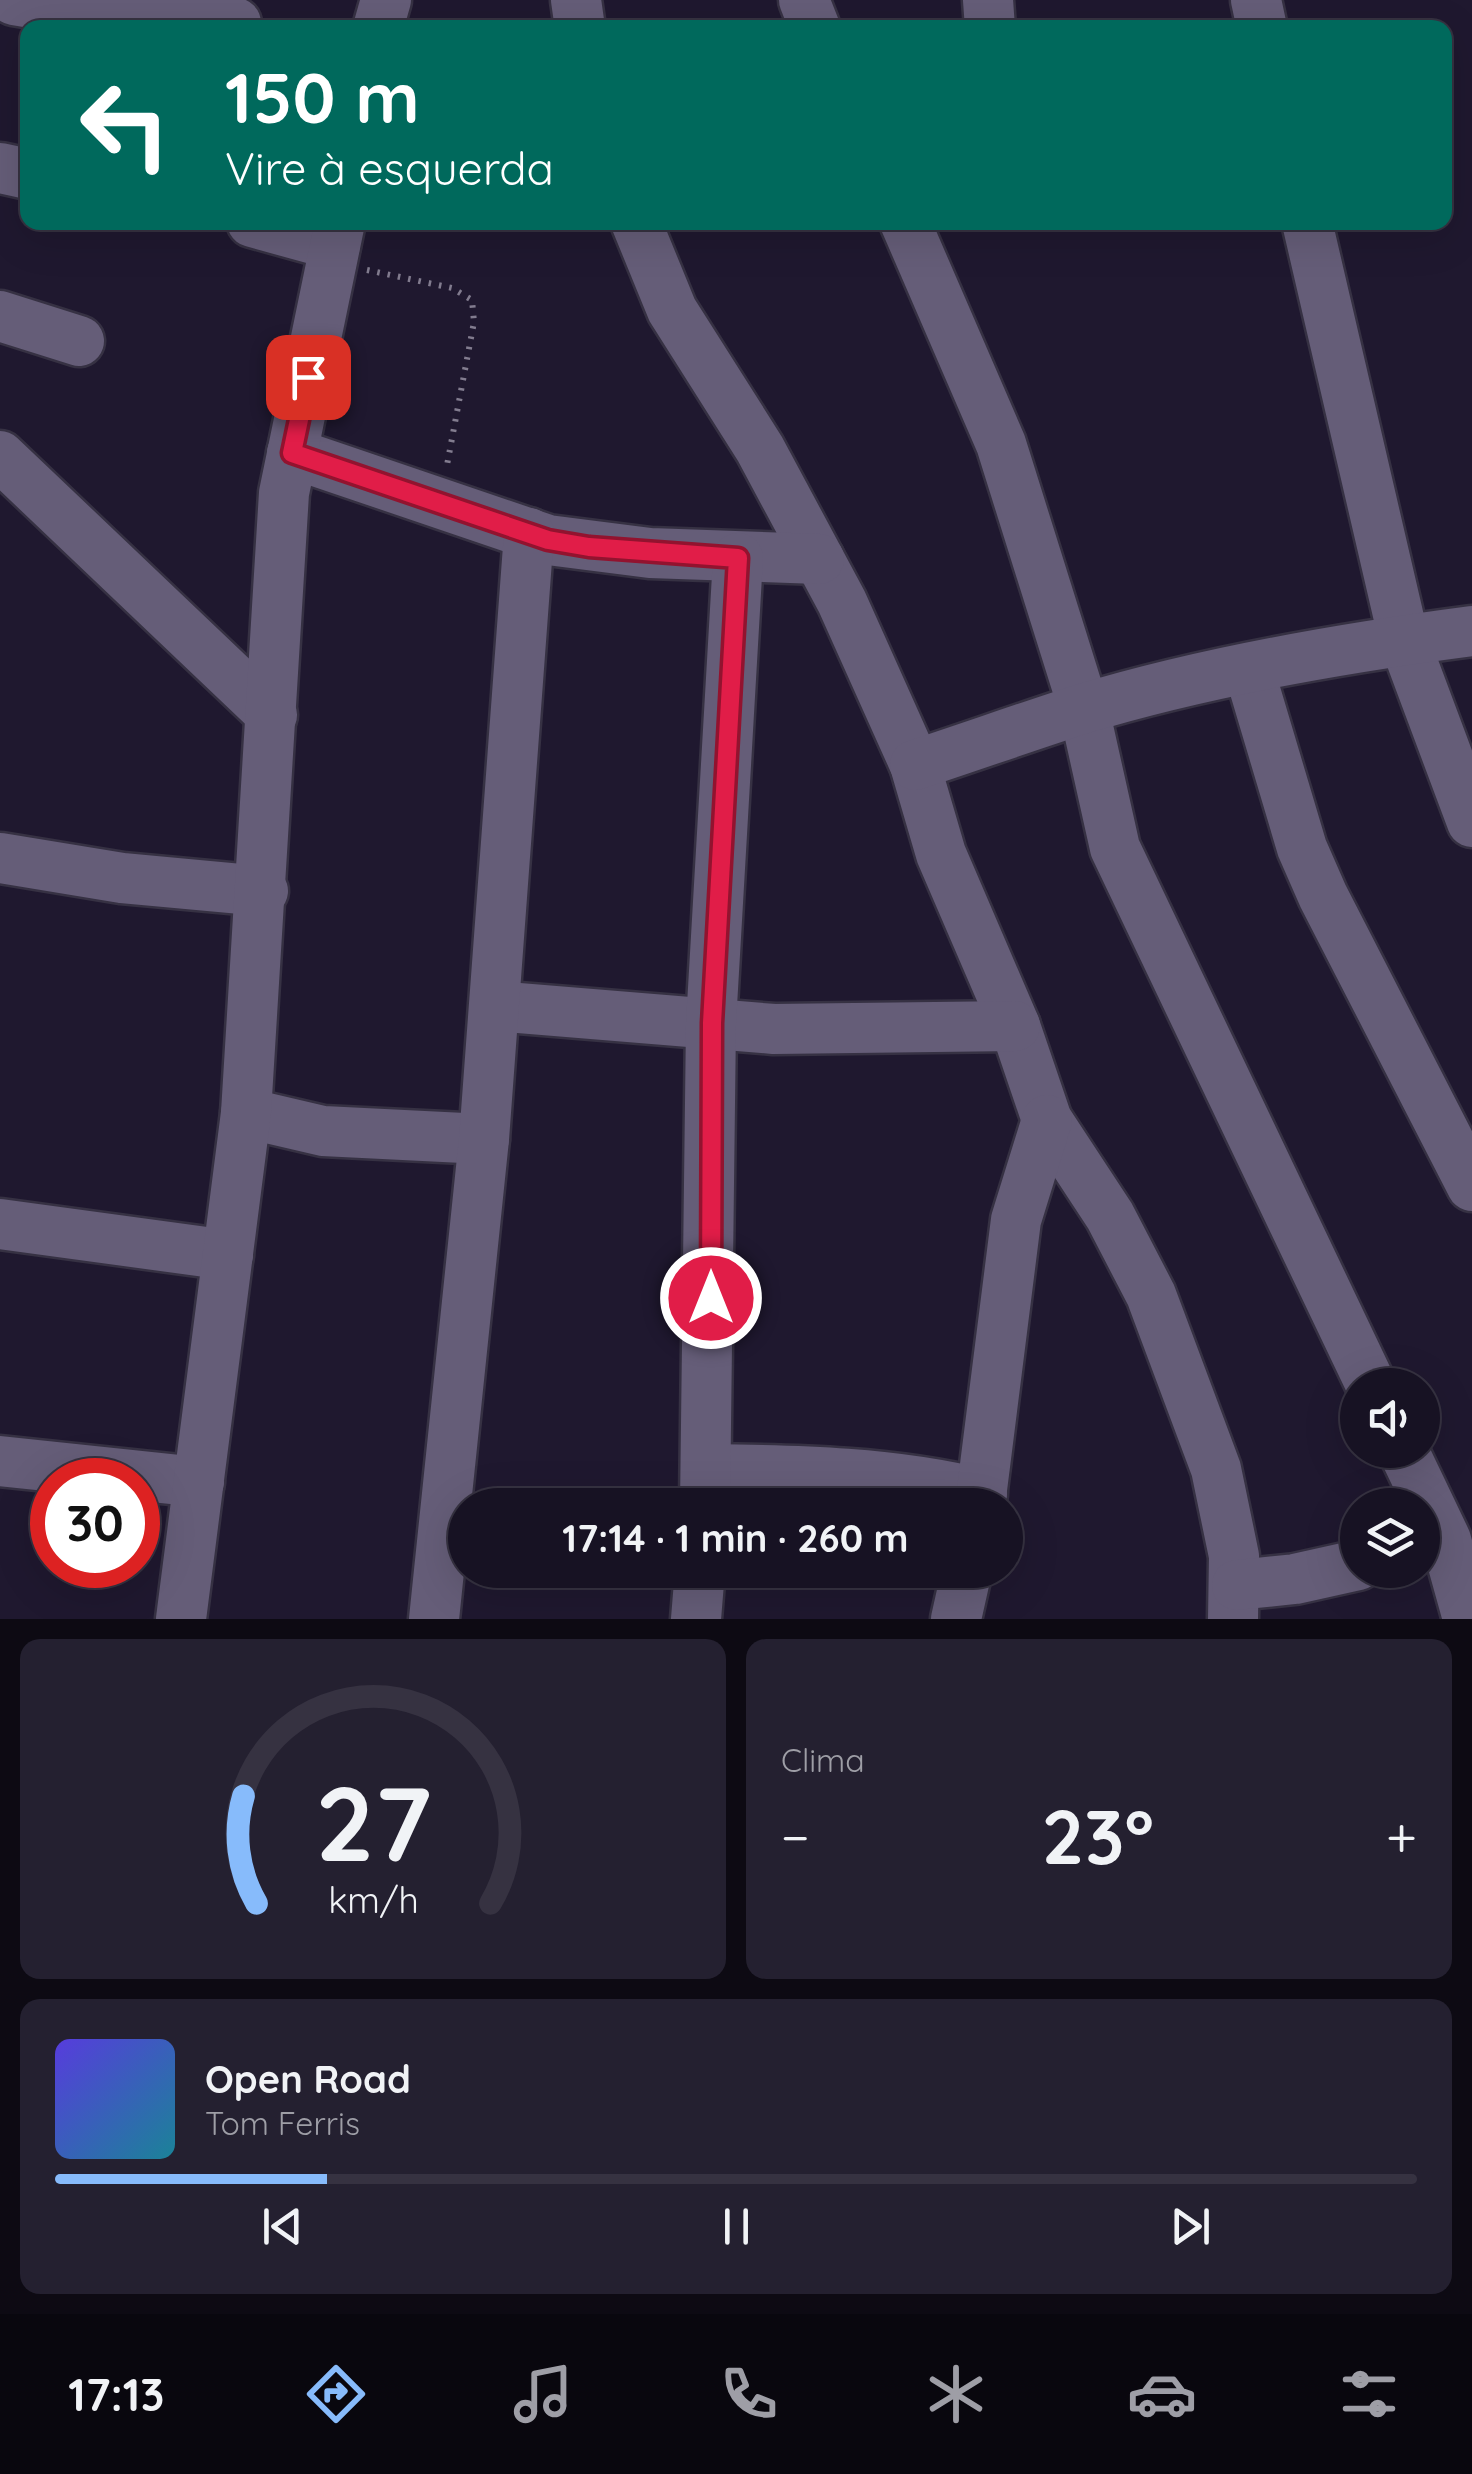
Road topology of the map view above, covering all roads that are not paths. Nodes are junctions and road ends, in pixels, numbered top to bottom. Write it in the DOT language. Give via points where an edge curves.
graph roads {
  1 [pos="14,0"];
  2 [pos="236,17"];
  3 [pos="134,20"];
  4 [pos="182,20"];
  5 [pos="284,230"];
  6 [pos="639,230"];
  7 [pos="909,230"];
  8 [pos="1310,230"];
  9 [pos="336,243"];
  10 [pos="0,316"];
  11 [pos="80,342"];
  12 [pos="292,453"];
  13 [pos="0,456"];
  14 [pos="529,532"];
  15 [pos="738,558"];
  16 [pos="820,559"];
  17 [pos="1472,631"];
  18 [pos="1404,640"];
  19 [pos="1249,670"];
  20 [pos="1084,709"];
  21 [pos="272,715"];
  22 [pos="914,765"];
  23 [pos="1472,822"];
  24 [pos="0,858"];
  25 [pos="263,891"];
  26 [pos="495,1006"];
  27 [pos="712,1023"];
  28 [pos="1015,1026"];
  29 [pos="246,1113"];
  30 [pos="1047,1120"];
  31 [pos="484,1139"];
  32 [pos="1472,1186"];
  33 [pos="0,1224"];
  34 [pos="228,1254"];
  35 [pos="1363,1368"];
  36 [pos="0,1461"];
  37 [pos="1412,1468"];
  38 [pos="199,1482"];
  39 [pos="707,1487"];
  40 [pos="954,1488"];
  41 [pos="982,1488"];
  42 [pos="1447,1540"];
  43 [pos="1340,1569"];
  44 [pos="699,1588"];
  45 [pos="963,1588"];
  46 [pos="1235,1602"];
  47 [pos="181,1619"];
  48 [pos="434,1619"];
  49 [pos="696,1619"];
  50 [pos="956,1619"];
  51 [pos="1468,1619"];
  1 -- 3 [label="street"];
  2 -- 4 [label="street"];
  5 -- 9 [label="street"];
  6 -- 16 [label="street" via="672,310 760,448"];
  7 -- 20 [label="street" via="1001,444"];
  8 -- 18 [label="street"];
  9 -- 12 [label="street"];
  10 -- 11 [label="street"];
  12 -- 14 [label="street"];
  12 -- 21 [label="street" via="279,553"];
  13 -- 21 [label="street"];
  14 -- 15 [label="street" via="589,547"];
  14 -- 26 [label="street"];
  15 -- 16 [label="street"];
  15 -- 27 [label="street"];
  16 -- 22 [label="street"];
  17 -- 18 [label="street"];
  18 -- 19 [label="street"];
  18 -- 23 [label="street"];
  19 -- 20 [label="street"];
  19 -- 32 [label="street" via="1302,848"];
  20 -- 22 [label="street"];
  20 -- 35 [label="street" via="1115,848"];
  21 -- 25 [label="street"];
  22 -- 28 [label="street" via="941,854"];
  24 -- 25 [label="street"];
  25 -- 29 [label="street"];
  26 -- 27 [label="street"];
  26 -- 31 [label="street"];
  27 -- 28 [label="street" via="854,1030"];
  27 -- 39 [label="street"];
  28 -- 30 [label="street"];
  29 -- 31 [label="street" via="324,1132"];
  29 -- 34 [label="street"];
  30 -- 41 [label="street" via="1016,1220"];
  30 -- 46 [label="street" via="1110,1216 1151,1295 1216,1469"];
  31 -- 48 [label="street"];
  33 -- 34 [label="street"];
  34 -- 38 [label="street"];
  36 -- 38 [label="street"];
  37 -- 42 [label="street"];
  38 -- 47 [label="street"];
  39 -- 40 [label="street" via="851,1475"];
  42 -- 51 [label="street"];
  43 -- 46 [label="street"];
  44 -- 49 [label="street"];
  45 -- 50 [label="street"];
}
